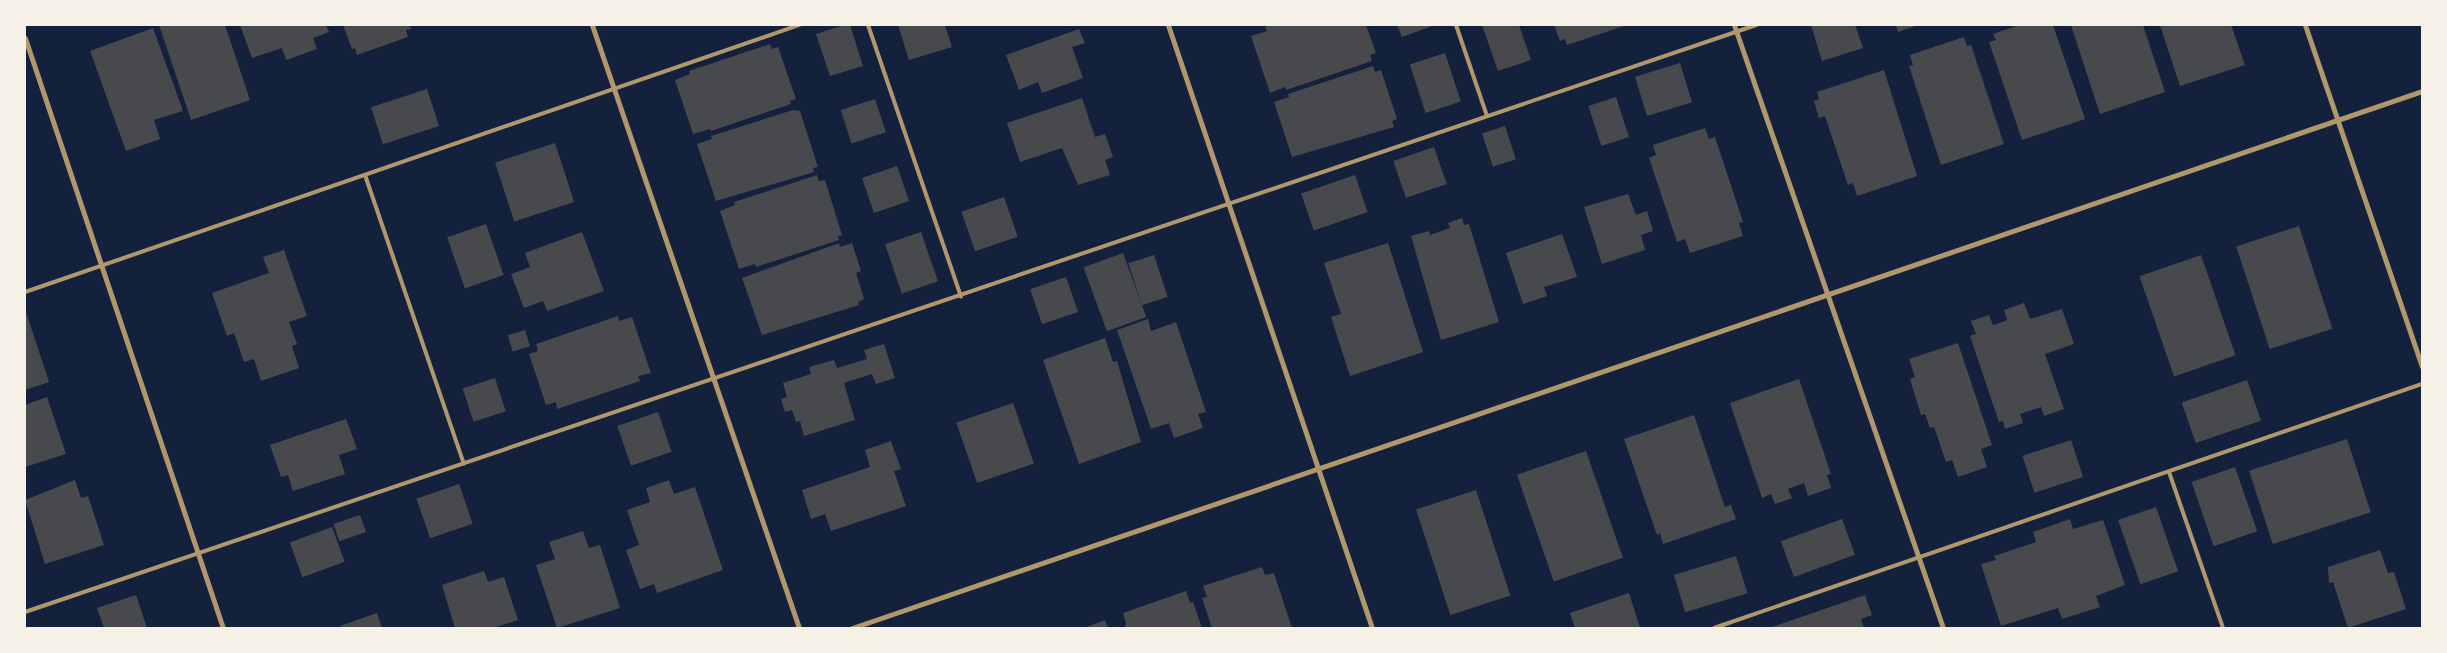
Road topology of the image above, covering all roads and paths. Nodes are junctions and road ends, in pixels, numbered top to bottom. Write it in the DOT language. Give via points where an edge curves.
graph roads {
  1 [pos="592,25"];
  2 [pos="799,25"];
  3 [pos="868,25"];
  4 [pos="1168,25"];
  5 [pos="1456,25"];
  6 [pos="1734,25"];
  7 [pos="1756,25"];
  8 [pos="2305,25"];
  9 [pos="1736,32"];
  10 [pos="25,38"];
  11 [pos="614,89"];
  12 [pos="2422,91"];
  13 [pos="1487,116"];
  14 [pos="2338,120"];
  15 [pos="365,175"];
  16 [pos="1228,204"];
  17 [pos="101,266"];
  18 [pos="25,292"];
  19 [pos="1828,294"];
  20 [pos="961,296"];
  21 [pos="2422,366"];
  22 [pos="713,380"];
  23 [pos="2422,384"];
  24 [pos="464,464"];
  25 [pos="1318,468"];
  26 [pos="2169,472"];
  27 [pos="198,554"];
  28 [pos="1918,558"];
  29 [pos="25,612"];
  30 [pos="222,628"];
  31 [pos="799,628"];
  32 [pos="852,628"];
  33 [pos="1372,628"];
  34 [pos="1714,628"];
  35 [pos="1943,628"];
  36 [pos="2223,628"];
  1 -- 11 [label="street"];
  2 -- 11 [label="lane"];
  3 -- 20 [label="lane"];
  4 -- 16 [label="street"];
  5 -- 13 [label="lane"];
  6 -- 9 [label="street"];
  7 -- 9 [label="lane"];
  8 -- 14 [label="street"];
  9 -- 13 [label="lane"];
  9 -- 19 [label="street"];
  10 -- 17 [label="street"];
  11 -- 15 [label="lane"];
  11 -- 22 [label="street"];
  12 -- 14 [label="street"];
  13 -- 16 [label="lane"];
  14 -- 19 [label="street"];
  14 -- 21 [label="street"];
  15 -- 17 [label="lane"];
  15 -- 24 [label="lane"];
  16 -- 20 [label="lane"];
  16 -- 25 [label="street"];
  17 -- 18 [label="lane"];
  17 -- 27 [label="street"];
  19 -- 25 [label="street"];
  19 -- 28 [label="street"];
  20 -- 22 [label="lane"];
  22 -- 24 [label="lane"];
  22 -- 31 [label="street"];
  23 -- 26 [label="lane"];
  24 -- 27 [label="lane"];
  25 -- 32 [label="street"];
  25 -- 33 [label="street"];
  26 -- 28 [label="lane"];
  26 -- 36 [label="lane"];
  27 -- 29 [label="lane"];
  27 -- 30 [label="street"];
  28 -- 34 [label="lane"];
  28 -- 35 [label="street"];
}
